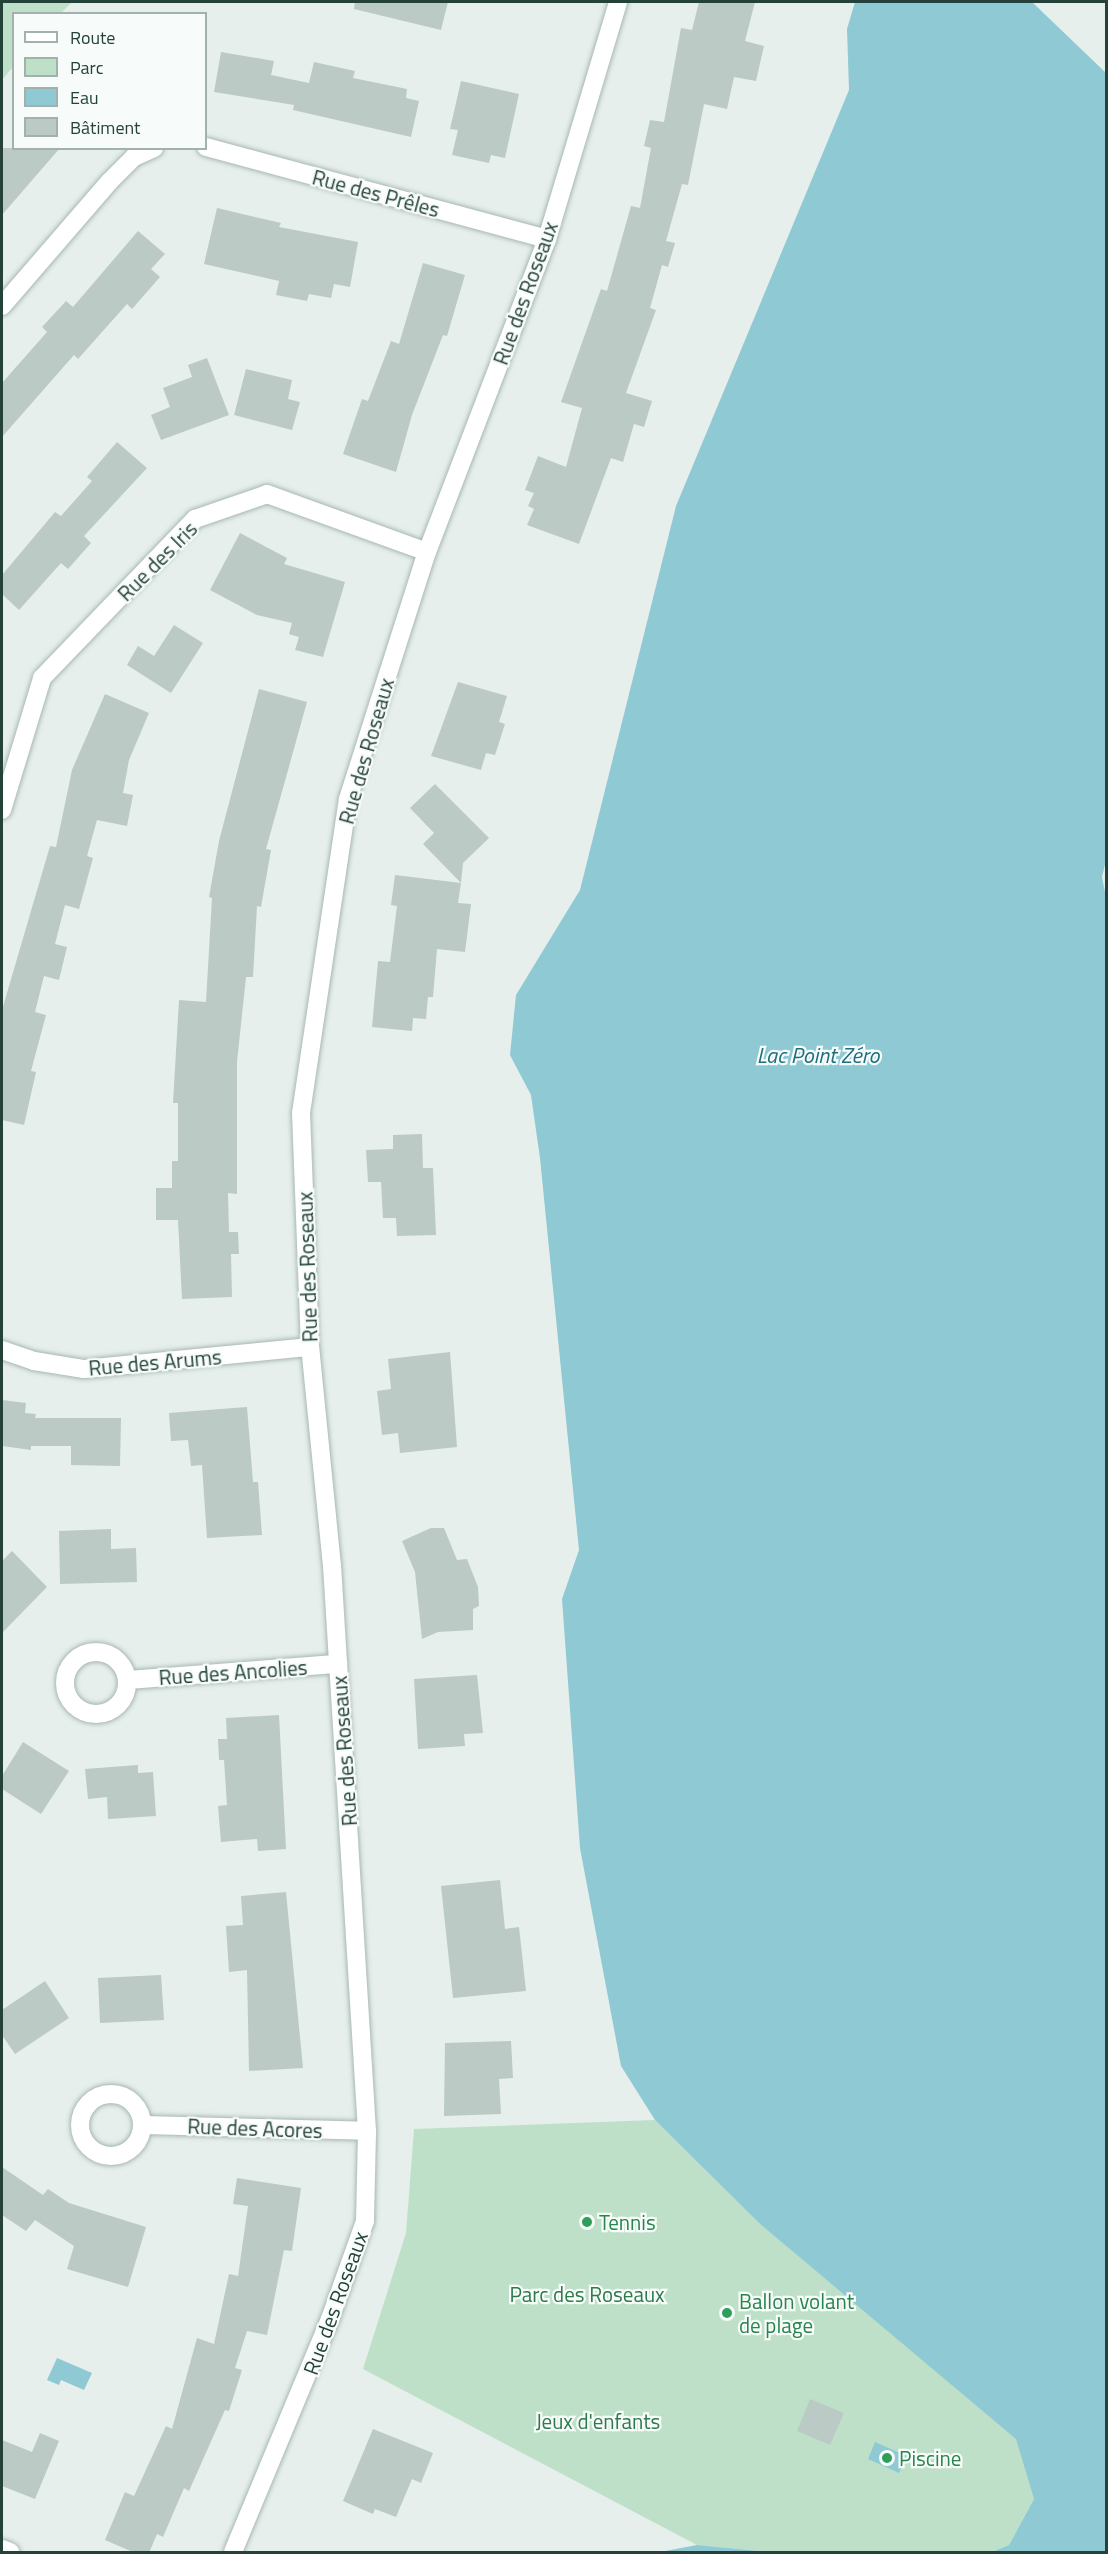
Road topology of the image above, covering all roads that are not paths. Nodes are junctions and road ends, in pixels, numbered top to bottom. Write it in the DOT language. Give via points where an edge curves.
graph roads {
  1 [pos="618,2"];
  2 [pos="207,147"];
  3 [pos="150,150"];
  4 [pos="547,239"];
  5 [pos="2,306"];
  6 [pos="427,552"];
  7 [pos="2,810"];
  8 [pos="310,1347"];
  9 [pos="2,1350"];
  10 [pos="338,1664"];
  11 [pos="128,1680"];
  12 [pos="143,2125"];
  13 [pos="367,2131"];
  14 [pos="2,2549"];
  15 [pos="9,2553"];
  16 [pos="234,2553"];
  1 -- 4 [label="street, Rue des Roseaux"];
  2 -- 4 [label="street, Rue des Prêles"];
  3 -- 5 [label="street" via="134,157 108,182"];
  4 -- 6 [label="street, Rue des Roseaux"];
  6 -- 7 [label="street, Rue des Iris" via="267,494 195,519 42,678"];
  6 -- 8 [label="street, Rue des Roseaux" via="348,799 303,1101"];
  8 -- 9 [label="street, Rue des Arums" via="84,1369 34,1361"];
  8 -- 10 [label="street, Rue des Roseaux"];
  10 -- 11 [label="street, Rue des Ancolies"];
  10 -- 13 [label="street, Rue des Roseaux"];
  12 -- 13 [label="street, Rue des Acores"];
  13 -- 16 [label="street, Rue des Roseaux" via="365,2221 358,2248"];
  14 -- 15 [label="street"];
}
